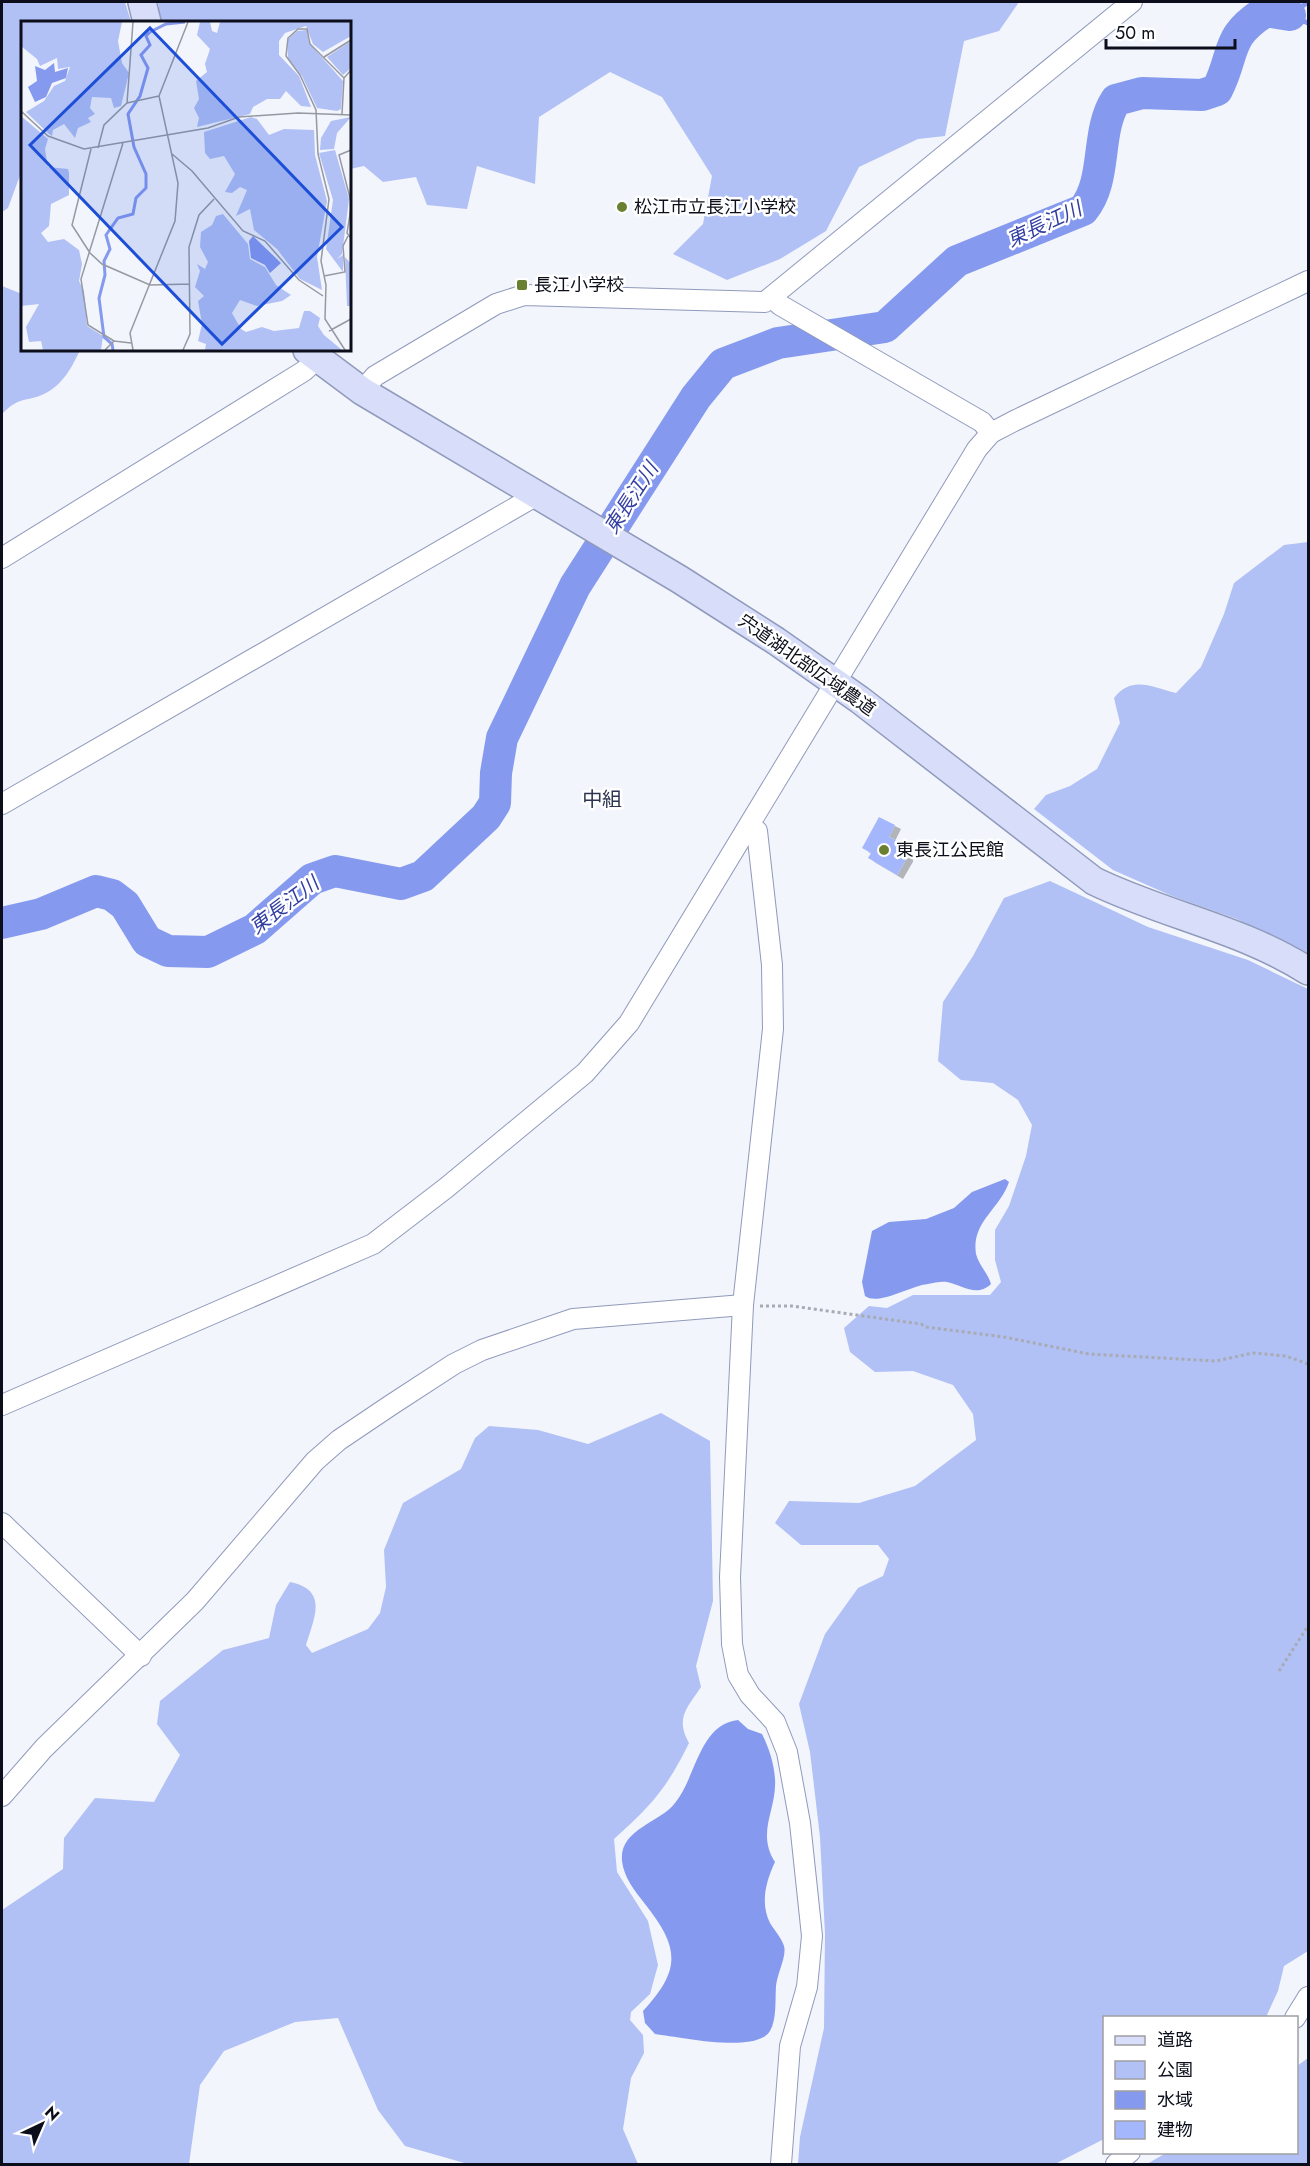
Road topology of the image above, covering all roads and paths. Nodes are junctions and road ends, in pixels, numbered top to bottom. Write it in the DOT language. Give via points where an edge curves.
graph roads {
  1 [pos="142,2"];
  2 [pos="1132,2"];
  3 [pos="147,21"];
  4 [pos="1308,281"];
  5 [pos="772,297"];
  6 [pos="312,354"];
  7 [pos="362,391"];
  8 [pos="991,433"];
  9 [pos="537,495"];
  10 [pos="2,558"];
  11 [pos="835,682"];
  12 [pos="2,804"];
  13 [pos="750,827"];
  14 [pos="1308,971"];
  15 [pos="743,1305"];
  16 [pos="1308,1364"];
  17 [pos="2,1405"];
  18 [pos="2,1523"];
  19 [pos="1308,1626"];
  20 [pos="141,1656"];
  21 [pos="1278,1671"];
  22 [pos="2,1796"];
  23 [pos="1308,1997"];
  24 [pos="1296,2016"];
  25 [pos="1128,2154"];
  26 [pos="781,2164"];
  27 [pos="1116,2164"];
  1 -- 3 [label="street"];
  2 -- 5 [label="street" via="788,280"];
  4 -- 8 [label="street"];
  5 -- 7 [label="street" via="755,303 524,295 496,304 375,376"];
  5 -- 8 [label="street" via="982,422"];
  6 -- 7 [label="street, 宍道湖北部広域農道"];
  6 -- 10 [label="street" via="304,371"];
  7 -- 9 [label="street, 宍道湖北部広域農道"];
  8 -- 11 [label="street" via="977,449"];
  9 -- 11 [label="street, 宍道湖北部広域農道" via="776,641"];
  9 -- 12 [label="street"];
  11 -- 13 [label="street"];
  11 -- 14 [label="street, 宍道湖北部広域農道" via="1094,881 1130,898 1257,943"];
  13 -- 15 [label="street" via="757,831 772,964 773,1029"];
  13 -- 17 [label="street" via="629,1023 608,1049 585,1073 402,1223 373,1244"];
  15 -- 16 [label="path" via="792,1306 921,1324 1089,1354 1216,1361 1253,1353 1286,1356"];
  15 -- 20 [label="street" via="573,1319 482,1350 454,1364 339,1440 315,1461 195,1601"];
  15 -- 26 [label="street" via="730,1577 732,1644 738,1675 775,1722 784,1744 800,1823 812,1936 807,1987 790,2046"];
  18 -- 20 [label="street"];
  19 -- 21 [label="path"];
  20 -- 22 [label="street" via="44,1748"];
  23 -- 24 [label="street"];
  25 -- 27 [label="street"];
}
